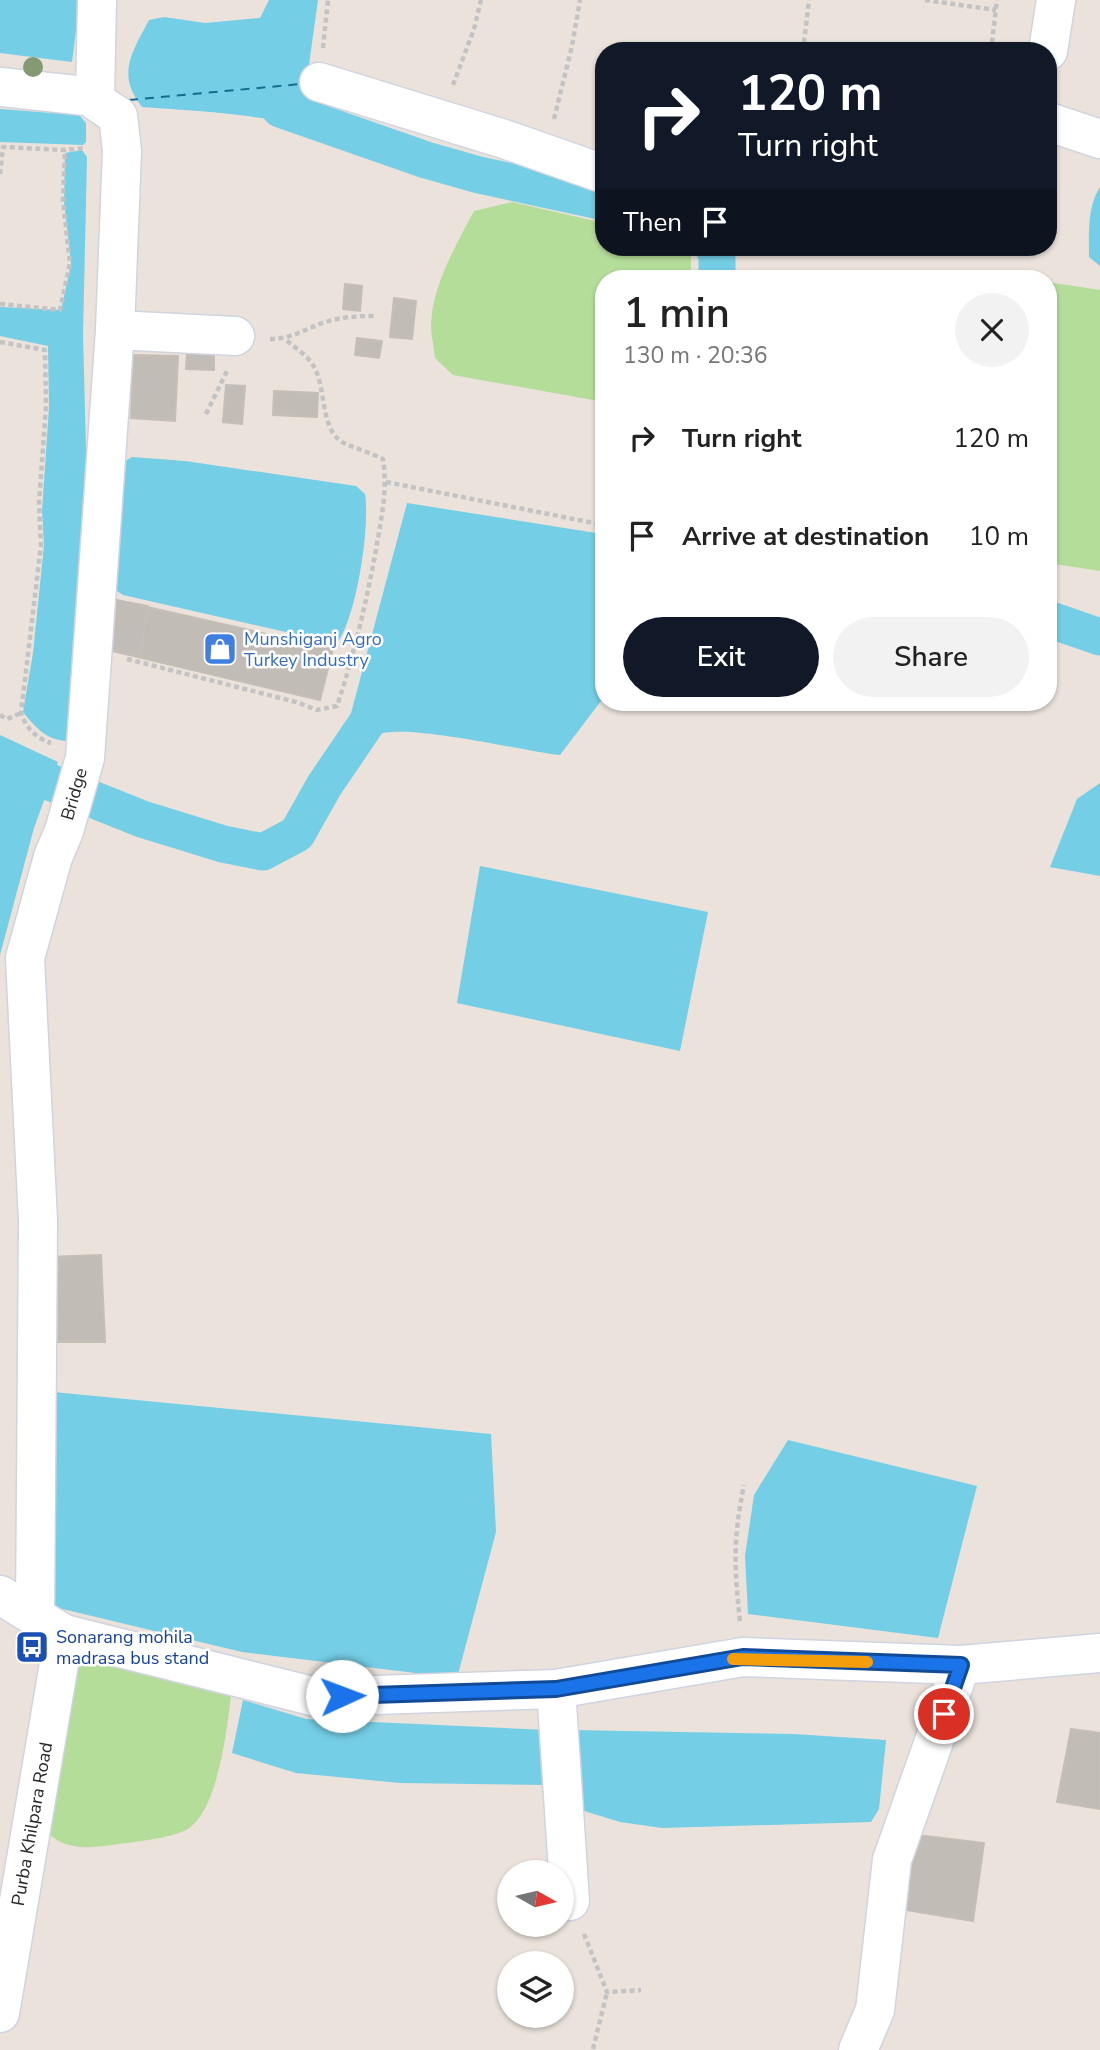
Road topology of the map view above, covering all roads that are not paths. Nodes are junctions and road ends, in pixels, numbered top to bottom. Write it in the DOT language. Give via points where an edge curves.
graph roads {
  1 [pos="97,0"];
  2 [pos="1056,0"];
  3 [pos="1049,42"];
  4 [pos="319,82"];
  5 [pos="0,87"];
  6 [pos="94,97"];
  7 [pos="1057,119"];
  8 [pos="1100,139"];
  9 [pos="595,171"];
  10 [pos="115,330"];
  11 [pos="235,336"];
  12 [pos="0,1595"];
  13 [pos="50,1624"];
  14 [pos="1100,1653"];
  15 [pos="961,1665"];
  16 [pos="556,1689"];
  17 [pos="567,1860"];
  18 [pos="0,2013"];
  19 [pos="858,2050"];
  1 -- 6 [label="street"];
  2 -- 3 [label="street"];
  4 -- 9 [label="street"];
  5 -- 6 [label="street"];
  6 -- 10 [label="street, Bridge" via="118,116 122,151"];
  7 -- 8 [label="street"];
  10 -- 11 [label="street"];
  10 -- 13 [label="street, Bridge" via="85,758 26,958"];
  12 -- 13 [label="street"];
  13 -- 16 [label="street" via="316,1697"];
  13 -- 18 [label="street, Purba Khilpara Road"];
  14 -- 15 [label="street"];
  15 -- 16 [label="street" via="743,1657"];
  15 -- 19 [label="street" via="892,1860 875,2010"];
  16 -- 17 [label="street"];
}
